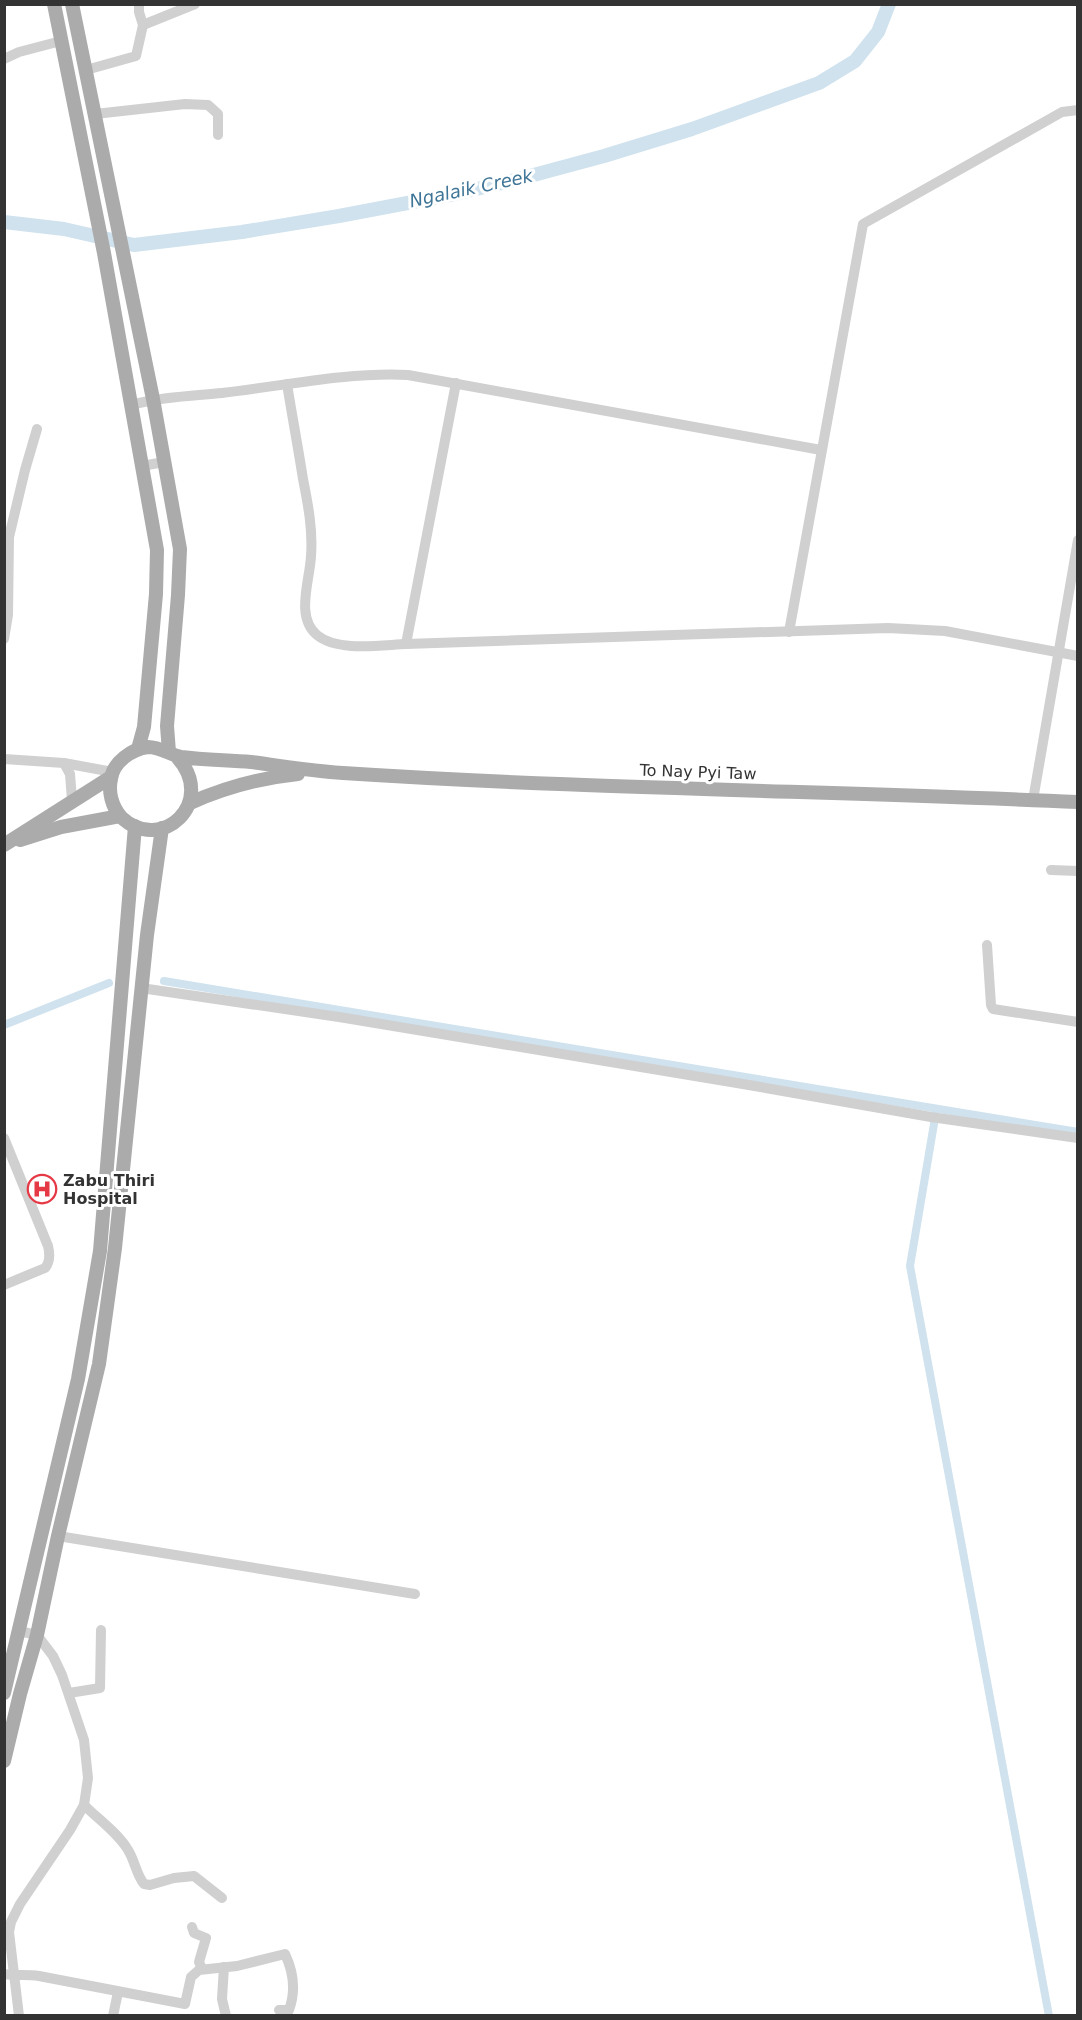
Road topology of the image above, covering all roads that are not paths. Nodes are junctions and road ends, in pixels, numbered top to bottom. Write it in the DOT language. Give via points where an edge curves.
graph roads {
  1 [pos="54,4"];
  2 [pos="72,4"];
  3 [pos="139,4"];
  4 [pos="195,4"];
  5 [pos="142,25"];
  6 [pos="61,41"];
  7 [pos="4,59"];
  8 [pos="86,70"];
  9 [pos="1077,110"];
  10 [pos="95,114"];
  11 [pos="218,135"];
  12 [pos="456,383"];
  13 [pos="287,384"];
  14 [pos="153,399"];
  15 [pos="131,405"];
  16 [pos="37,429"];
  17 [pos="821,450"];
  18 [pos="164,462"];
  19 [pos="142,466"];
  20 [pos="1077,540"];
  21 [pos="789,632"];
  22 [pos="4,639"];
  23 [pos="406,644"];
  24 [pos="1058,652"];
  25 [pos="1077,656"];
  26 [pos="138,749"];
  27 [pos="173,754"];
  28 [pos="4,759"];
  29 [pos="64,763"];
  30 [pos="318,772"];
  31 [pos="112,775"];
  32 [pos="72,800"];
  33 [pos="1033,800"];
  34 [pos="1077,802"];
  35 [pos="190,803"];
  36 [pos="120,816"];
  37 [pos="135,826"];
  38 [pos="162,828"];
  39 [pos="6,844"];
  40 [pos="1051,870"];
  41 [pos="1077,871"];
  42 [pos="987,945"];
  43 [pos="141,988"];
  44 [pos="1077,1022"];
  45 [pos="4,1138"];
  46 [pos="1077,1138"];
  47 [pos="4,1285"];
  48 [pos="57,1536"];
  49 [pos="415,1594"];
  50 [pos="101,1630"];
  51 [pos="19,1631"];
  52 [pos="37,1635"];
  53 [pos="4,1693"];
  54 [pos="69,1694"];
  55 [pos="4,1761"];
  56 [pos="84,1805"];
  57 [pos="222,1898"];
  58 [pos="192,1927"];
  59 [pos="224,1967"];
  60 [pos="202,1969"];
  61 [pos="10,1975"];
  62 [pos="118,1992"];
  63 [pos="279,2010"];
  64 [pos="19,2016"];
  65 [pos="113,2016"];
  66 [pos="226,2016"];
  1 -- 6 [label="main road"];
  2 -- 8 [label="main road"];
  3 -- 5 [label="street"];
  4 -- 5 [label="street"];
  5 -- 8 [label="street" via="136,56"];
  6 -- 7 [label="street"];
  6 -- 15 [label="main road"];
  8 -- 10 [label="main road"];
  9 -- 17 [label="street" via="1062,112 863,224"];
  10 -- 11 [label="street" via="208,105 218,114"];
  10 -- 14 [label="main road"];
  12 -- 13 [label="street" via="384,374"];
  12 -- 17 [label="street"];
  12 -- 23 [label="street"];
  13 -- 14 [label="street"];
  13 -- 23 [label="street" via="311,527 308,625 316,635 342,645"];
  14 -- 15 [label="street"];
  14 -- 18 [label="main road"];
  15 -- 19 [label="main road"];
  16 -- 22 [label="street" via="9,537"];
  17 -- 21 [label="street"];
  18 -- 19 [label="street"];
  18 -- 27 [label="main road" via="180,549 167,726"];
  19 -- 26 [label="main road" via="158,550 144,727"];
  20 -- 24 [label="street"];
  21 -- 23 [label="street"];
  21 -- 24 [label="street" via="945,630"];
  24 -- 25 [label="street"];
  24 -- 33 [label="street"];
  26 -- 27 [label="main road" via="159,748"];
  26 -- 31 [label="main road" via="122,759"];
  27 -- 30 [label="main road"];
  27 -- 35 [label="main road" via="186,766 191,778"];
  28 -- 29 [label="street"];
  29 -- 31 [label="street"];
  29 -- 32 [label="street" via="70,774"];
  30 -- 33 [label="main road, To Nay Pyi Taw"];
  30 -- 35 [label="main road" via="265,777"];
  31 -- 32 [label="main road"];
  31 -- 36 [label="main road" via="110,792"];
  32 -- 39 [label="main road"];
  33 -- 34 [label="main road, To Nay Pyi Taw"];
  35 -- 38 [label="main road" via="179,819"];
  36 -- 37 [label="main road"];
  36 -- 39 [label="main road" via="61,827"];
  37 -- 38 [label="main road"];
  37 -- 51 [label="main road" via="100,1251 78,1379"];
  38 -- 43 [label="main road"];
  40 -- 41 [label="street"];
  42 -- 44 [label="street" via="993,1009"];
  43 -- 46 [label="street" via="361,1020 933,1118"];
  43 -- 48 [label="main road" via="115,1248 100,1354"];
  45 -- 47 [label="street" via="50,1254 45,1268"];
  48 -- 49 [label="street"];
  48 -- 52 [label="main road"];
  50 -- 54 [label="street" via="100,1688"];
  51 -- 52 [label="street"];
  51 -- 53 [label="main road"];
  52 -- 54 [label="street" via="54,1656"];
  52 -- 55 [label="main road"];
  54 -- 56 [label="street" via="84,1740 88,1770"];
  56 -- 57 [label="street" via="123,1842 144,1884 194,1876"];
  56 -- 61 [label="street" via="13,1917 9,1932"];
  58 -- 60 [label="street" via="194,1933 206,1938"];
  59 -- 60 [label="street"];
  59 -- 63 [label="street" via="285,1954 292,1970 294,1998 289,2010"];
  59 -- 66 [label="street" via="222,1999"];
  60 -- 62 [label="street" via="191,1977 185,2004"];
  61 -- 62 [label="street" via="39,1976"];
  61 -- 64 [label="street"];
  62 -- 65 [label="street"];
}
